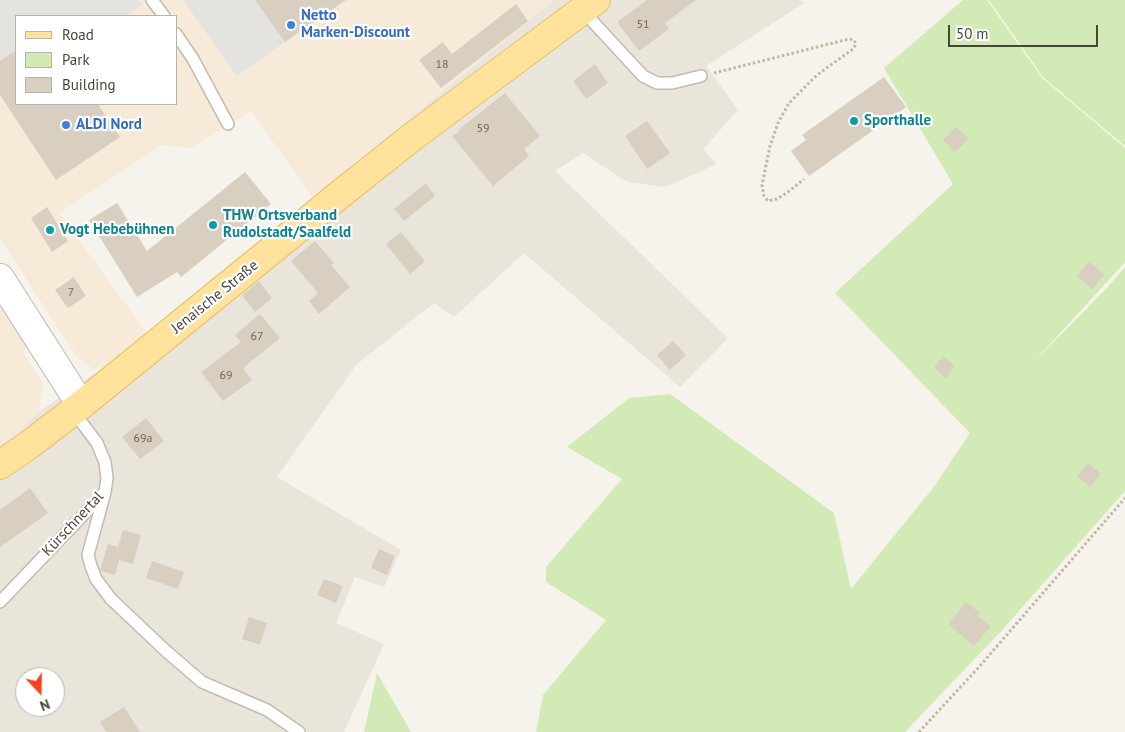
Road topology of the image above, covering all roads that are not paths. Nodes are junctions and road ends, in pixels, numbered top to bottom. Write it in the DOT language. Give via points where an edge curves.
graph roads {
  1 [pos="152,0"];
  2 [pos="589,5"];
  3 [pos="163,15"];
  4 [pos="178,37"];
  5 [pos="701,76"];
  6 [pos="228,124"];
  7 [pos="0,278"];
  8 [pos="77,408"];
  9 [pos="0,466"];
  10 [pos="105,492"];
  11 [pos="0,602"];
  12 [pos="299,732"];
  1 -- 3 [label="lane"];
  2 -- 5 [label="lane" via="643,76 657,83"];
  2 -- 8 [label="main road, Jenaische Straße" via="403,144"];
  4 -- 6 [label="lane"];
  7 -- 8 [label="street, Kürschnertal"];
  8 -- 9 [label="main road, Jenaische Straße"];
  8 -- 10 [label="lane, Kürschnertal" via="105,462"];
  10 -- 11 [label="lane, Kürschnertal"];
  10 -- 12 [label="lane" via="88,554 96,579 111,599 202,682 267,710"];
}
